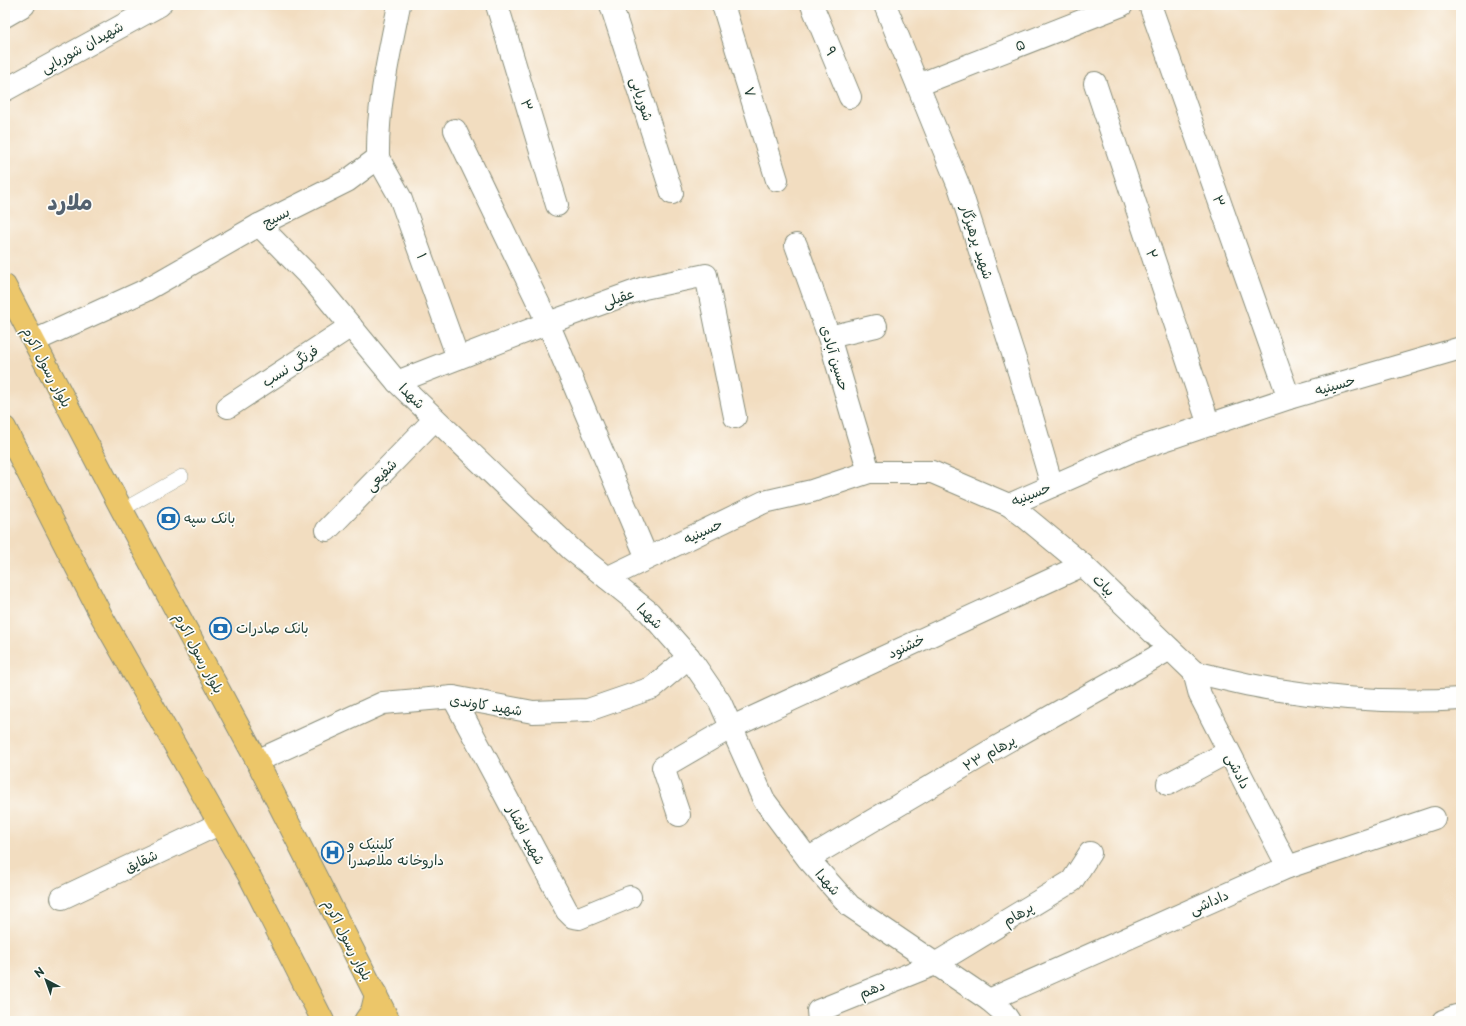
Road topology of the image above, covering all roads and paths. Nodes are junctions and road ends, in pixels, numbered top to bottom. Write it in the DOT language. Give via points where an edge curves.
graph roads {
  1 [pos="24,5"];
  2 [pos="399,5"];
  3 [pos="497,5"];
  4 [pos="611,5"];
  5 [pos="723,5"];
  6 [pos="812,5"];
  7 [pos="885,5"];
  8 [pos="1122,5"];
  9 [pos="1150,5"];
  10 [pos="157,6"];
  11 [pos="5,16"];
  12 [pos="1094,83"];
  13 [pos="918,85"];
  14 [pos="5,90"];
  15 [pos="850,96"];
  16 [pos="455,130"];
  17 [pos="378,158"];
  18 [pos="777,180"];
  19 [pos="672,193"];
  20 [pos="557,205"];
  21 [pos="259,225"];
  22 [pos="796,245"];
  23 [pos="5,286"];
  24 [pos="548,323"];
  25 [pos="351,326"];
  26 [pos="876,326"];
  27 [pos="829,337"];
  28 [pos="34,341"];
  29 [pos="1461,348"];
  30 [pos="458,358"];
  31 [pos="397,382"];
  32 [pos="1289,398"];
  33 [pos="228,407"];
  34 [pos="735,417"];
  35 [pos="435,418"];
  36 [pos="1209,425"];
  37 [pos="5,428"];
  38 [pos="869,472"];
  39 [pos="182,476"];
  40 [pos="1052,486"];
  41 [pos="1008,506"];
  42 [pos="122,510"];
  43 [pos="327,530"];
  44 [pos="647,558"];
  45 [pos="1083,565"];
  46 [pos="607,578"];
  47 [pos="1170,649"];
  48 [pos="689,657"];
  49 [pos="1194,672"];
  50 [pos="453,697"];
  51 [pos="1461,699"];
  52 [pos="730,728"];
  53 [pos="1228,752"];
  54 [pos="257,761"];
  55 [pos="1168,784"];
  56 [pos="679,815"];
  57 [pos="1434,818"];
  58 [pos="219,824"];
  59 [pos="1090,853"];
  60 [pos="809,858"];
  61 [pos="1288,867"];
  62 [pos="62,898"];
  63 [pos="630,898"];
  64 [pos="935,964"];
  65 [pos="376,994"];
  66 [pos="988,1000"];
  67 [pos="323,1021"];
  68 [pos="365,1021"];
  69 [pos="390,1021"];
  70 [pos="819,1021"];
  71 [pos="1009,1021"];
  1 -- 11 [label="street"];
  2 -- 17 [label="street" via="378,130"];
  3 -- 20 [label="street, ۳"];
  4 -- 19 [label="street, شوریابی"];
  5 -- 18 [label="street, ۷"];
  6 -- 15 [label="street, ۹"];
  7 -- 13 [label="street, شهید پرهیزگار"];
  8 -- 13 [label="street, ۵"];
  9 -- 32 [label="street, ۳"];
  10 -- 14 [label="street, شهیدان شوربایی"];
  12 -- 36 [label="street, ۲"];
  13 -- 40 [label="street, شهید پرهیزگار" via="960,189 1019,372"];
  16 -- 24 [label="street"];
  17 -- 21 [label="street, بسیج" via="347,181"];
  17 -- 30 [label="street, ۱" via="400,197"];
  21 -- 25 [label="street, شهدا" via="312,278"];
  21 -- 28 [label="street, بسیج" via="144,290"];
  22 -- 27 [label="street, حسین آبادی"];
  23 -- 28 [label="main road, بلوار رسول اکرم"];
  24 -- 30 [label="street, عقیلی"];
  24 -- 34 [label="street, عقیلی" via="644,288 706,275"];
  24 -- 44 [label="street"];
  25 -- 31 [label="street, شهدا"];
  25 -- 33 [label="street, فرنگی نسب"];
  26 -- 27 [label="street"];
  27 -- 38 [label="street, حسین آبادی"];
  28 -- 42 [label="main road, بلوار رسول اکرم"];
  29 -- 32 [label="street, حسینیه"];
  30 -- 31 [label="street, عقیلی"];
  31 -- 35 [label="street, شهدا"];
  32 -- 36 [label="street, حسینیه"];
  35 -- 43 [label="street, شفیعی"];
  35 -- 46 [label="street, شهدا" via="572,550"];
  36 -- 40 [label="street, حسینیه" via="1134,450"];
  37 -- 58 [label="main road" via="102,617"];
  38 -- 41 [label="street, حسینیه" via="932,472"];
  38 -- 44 [label="street, حسینیه" via="812,491 764,502"];
  39 -- 42 [label="lane"];
  40 -- 41 [label="street, حسینیه"];
  41 -- 45 [label="street, بیات"];
  42 -- 54 [label="main road, بلوار رسول اکرم"];
  44 -- 46 [label="street, حسینیه"];
  45 -- 47 [label="street, بیات"];
  45 -- 52 [label="street, خشنود"];
  46 -- 48 [label="street, شهدا" via="649,612"];
  47 -- 49 [label="street, بیات"];
  47 -- 60 [label="street, پرهام ۲۳"];
  48 -- 50 [label="street, شهید کاوندی" via="652,688 588,710 533,712"];
  48 -- 52 [label="street, شهدا" via="720,702"];
  49 -- 51 [label="street" via="1271,689 1344,698 1418,702"];
  49 -- 53 [label="street, دادشی" via="1200,695"];
  50 -- 54 [label="street, شهید کاوندی" via="383,703"];
  50 -- 63 [label="street, شهید افشار" via="567,911 573,917 579,918"];
  52 -- 56 [label="street, خشنود" via="663,767"];
  52 -- 60 [label="street, شهدا" via="764,800"];
  53 -- 55 [label="street"];
  53 -- 61 [label="street, دادشی"];
  54 -- 65 [label="main road, بلوار رسول اکرم"];
  57 -- 61 [label="street, داداشی"];
  58 -- 62 [label="street, شقایق"];
  58 -- 67 [label="main road" via="251,879"];
  59 -- 64 [label="street, پرهام" via="1072,881"];
  60 -- 64 [label="street, شهدا" via="850,906"];
  61 -- 66 [label="street, داداشی"];
  64 -- 66 [label="street, شهدا"];
  64 -- 70 [label="street, دهم" via="818,1011"];
  65 -- 68 [label="main road" via="372,1011"];
  65 -- 69 [label="main road, بلوار رسول اکرم"];
  66 -- 71 [label="street, شهدا" via="1003,1012"];
}
